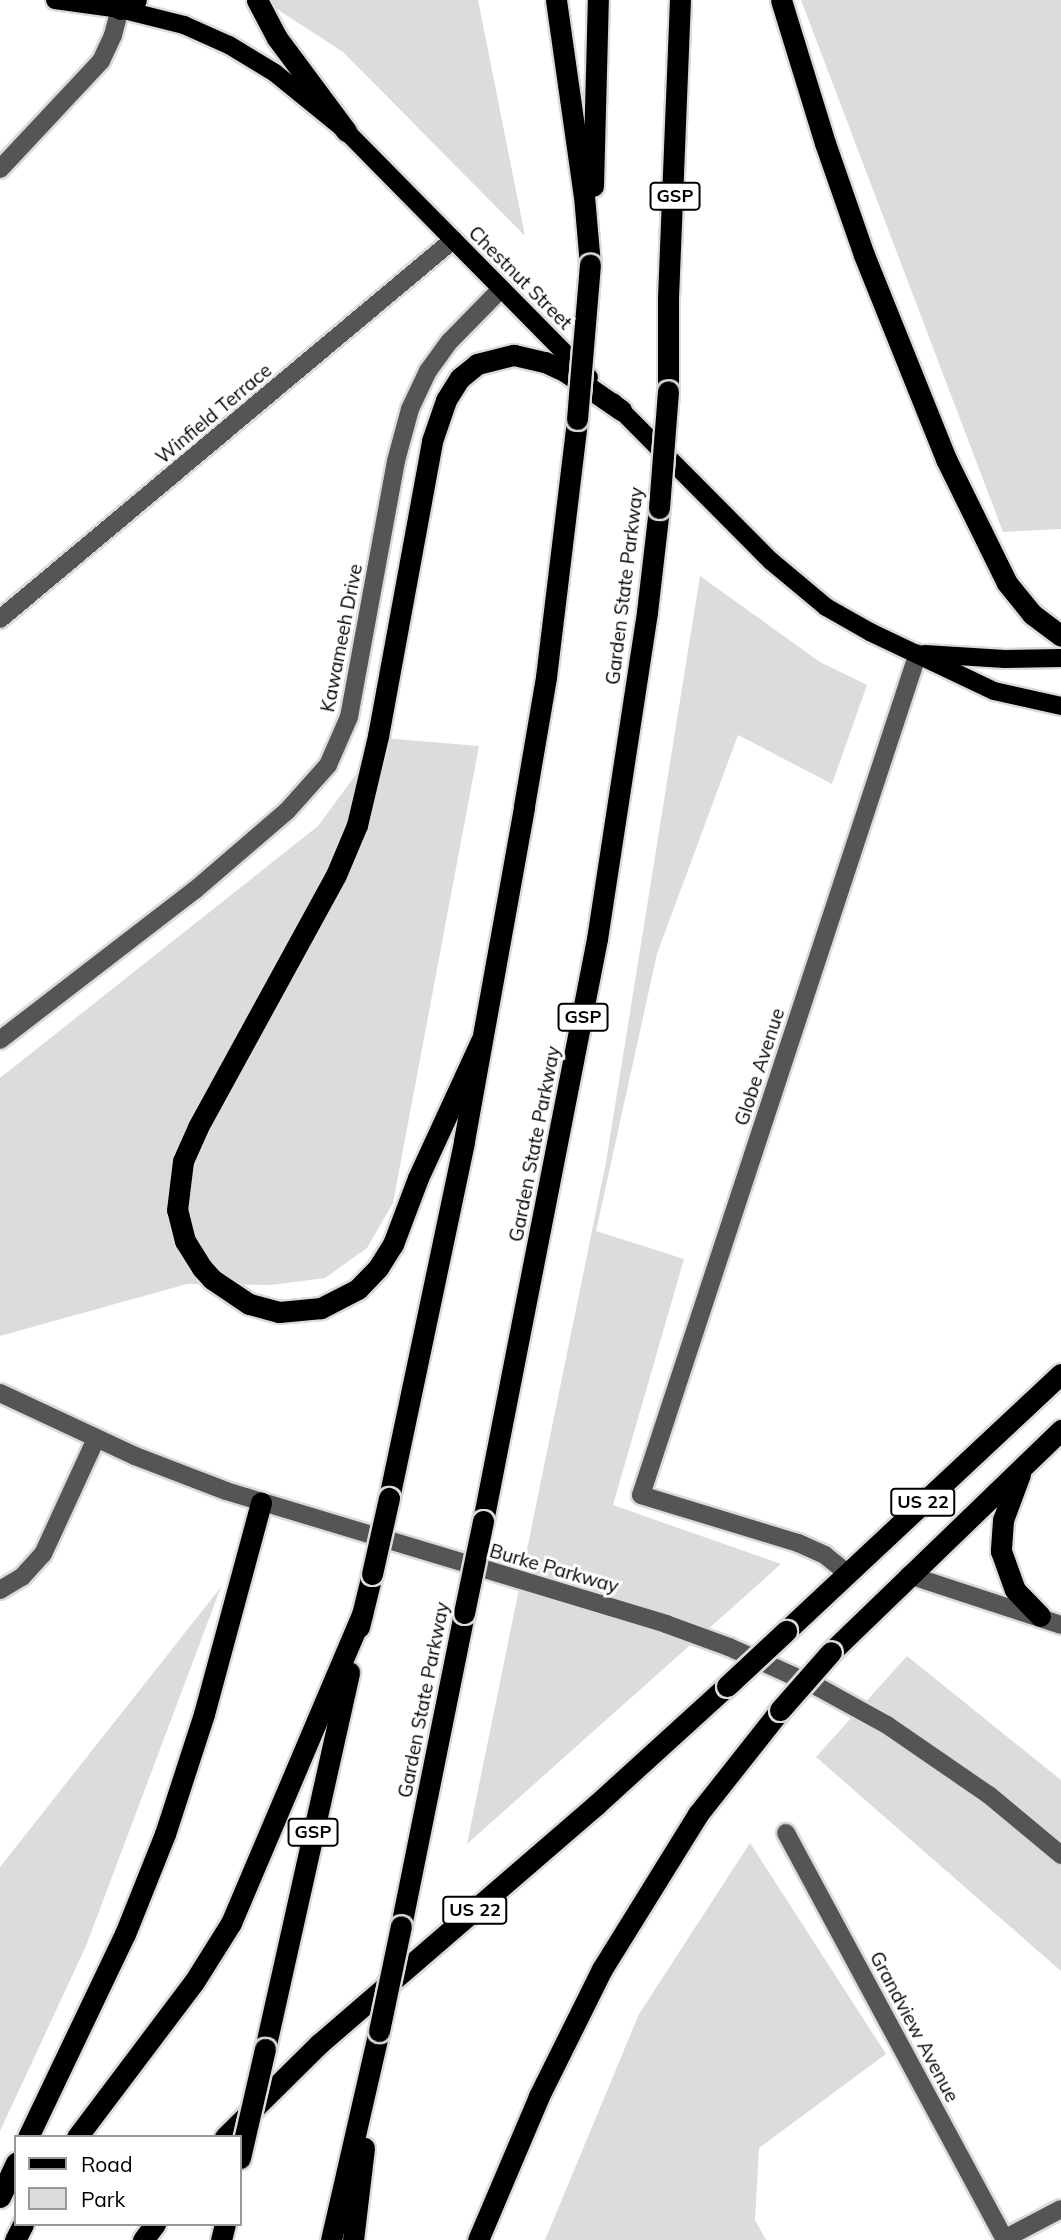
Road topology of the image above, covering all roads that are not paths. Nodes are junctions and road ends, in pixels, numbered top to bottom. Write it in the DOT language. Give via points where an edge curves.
graph roads {
  1 [pos="55,0"];
  2 [pos="257,0"];
  3 [pos="556,0"];
  4 [pos="598,0"];
  5 [pos="680,0"];
  6 [pos="781,0"];
  7 [pos="128,4"];
  8 [pos="346,131"];
  9 [pos="0,169"];
  10 [pos="453,240"];
  11 [pos="590,265"];
  12 [pos="501,289"];
  13 [pos="621,410"];
  14 [pos="0,619"];
  15 [pos="1061,636"];
  16 [pos="918,653"];
  17 [pos="1061,658"];
  18 [pos="1061,706"];
  19 [pos="0,1040"];
  20 [pos="481,1041"];
  21 [pos="1061,1374"];
  22 [pos="0,1393"];
  23 [pos="1061,1430"];
  24 [pos="96,1439"];
  25 [pos="1023,1466"];
  26 [pos="261,1503"];
  27 [pos="847,1573"];
  28 [pos="909,1575"];
  29 [pos="0,1590"];
  30 [pos="362,1614"];
  31 [pos="1040,1616"];
  32 [pos="1061,1625"];
  33 [pos="786,1833"];
  34 [pos="1061,1855"];
  35 [pos="379,2031"];
  36 [pos="29,2135"];
  37 [pos="79,2135"];
  38 [pos="227,2135"];
  39 [pos="242,2149"];
  40 [pos="14,2167"];
  41 [pos="0,2197"];
  42 [pos="1061,2209"];
  43 [pos="1004,2239"];
  44 [pos="331,2240"];
  45 [pos="353,2240"];
  46 [pos="478,2240"];
  1 -- 7 [label="main road, Chestnut Street"];
  2 -- 8 [label="highway" via="277,38"];
  3 -- 11 [label="highway"];
  4 -- 11 [label="highway, GSP"];
  5 -- 35 [label="highway, Garden State Parkway / GSP, bridge" via="668,391 647,612 597,939"];
  6 -- 15 [label="highway" via="864,255 952,471 1007,583 1032,614"];
  7 -- 8 [label="main road, Chestnut Street" via="229,45 298,89"];
  7 -- 9 [label="street" via="101,61"];
  8 -- 10 [label="main road, Chestnut Street"];
  10 -- 12 [label="main road, Chestnut Street"];
  10 -- 14 [label="street, Winfield Terrace"];
  11 -- 20 [label="highway, GSP, bridge" via="546,677"];
  12 -- 13 [label="main road, Chestnut Street"];
  12 -- 19 [label="street, Kawameeh Drive" via="439,356 410,409 396,461 351,708 328,765 287,811 195,890"];
  13 -- 16 [label="main road, Chestnut Street" via="789,578 849,621"];
  13 -- 20 [label="highway" via="545,362 514,355 477,363 446,400 432,442 378,736 356,825 336,875 183,1161 177,1194 180,1226 202,1268 243,1300 279,1312 321,1308 358,1289 393,1244"];
  16 -- 17 [label="main road, Chestnut Street"];
  16 -- 18 [label="main road, Chestnut Street" via="994,691"];
  16 -- 27 [label="street, Globe Avenue" via="641,1495 798,1544 825,1555"];
  20 -- 30 [label="highway, GSP, bridge" via="444,1244"];
  21 -- 27 [label="highway, US 22"];
  22 -- 24 [label="street, Burke Parkway"];
  23 -- 25 [label="highway, US 22"];
  24 -- 26 [label="street, Burke Parkway"];
  24 -- 29 [label="street" via="43,1554 22,1577"];
  25 -- 28 [label="highway, US 22"];
  25 -- 31 [label="highway" via="1003,1520 1001,1551 1014,1590"];
  26 -- 34 [label="street, Burke Parkway" via="666,1624 751,1657 831,1694 906,1738 998,1801"];
  26 -- 36 [label="highway" via="169,1824 125,1934"];
  27 -- 38 [label="highway, US 22, bridge" via="571,1827 319,2044"];
  28 -- 31 [label="street" via="996,1606"];
  28 -- 46 [label="highway, US 22, bridge" via="779,1710 698,1814 602,1969 539,2096"];
  30 -- 37 [label="highway" via="231,1923 194,1982"];
  30 -- 39 [label="highway, GSP, bridge"];
  31 -- 32 [label="street"];
  33 -- 43 [label="street, Grandview Avenue"];
  35 -- 44 [label="highway, Garden State Parkway / GSP"];
  35 -- 45 [label="highway"];
  40 -- 41 [label="highway"];
  42 -- 43 [label="street"];
}
